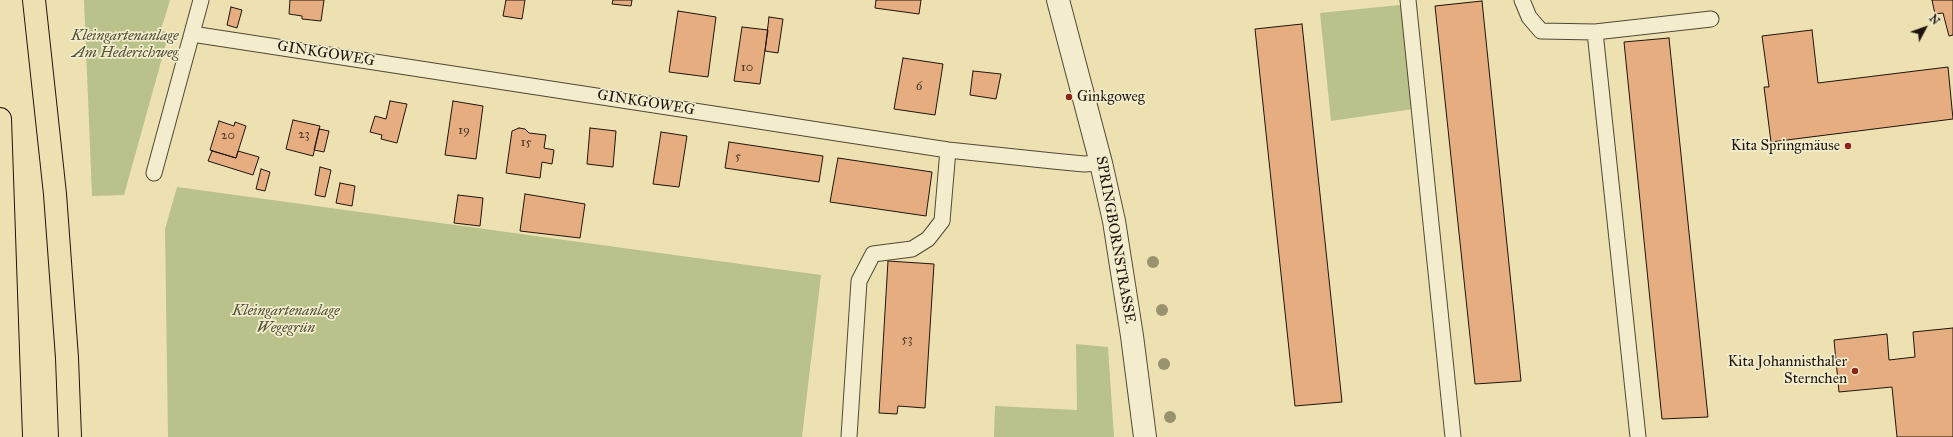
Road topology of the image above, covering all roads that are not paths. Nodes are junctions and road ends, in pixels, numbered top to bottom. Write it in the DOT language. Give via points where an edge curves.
graph roads {
  1 [pos="34,0"];
  2 [pos="201,0"];
  3 [pos="1058,0"];
  4 [pos="1408,0"];
  5 [pos="1522,0"];
  6 [pos="1711,19"];
  7 [pos="1595,32"];
  8 [pos="192,34"];
  9 [pos="0,120"];
  10 [pos="948,150"];
  11 [pos="1101,163"];
  12 [pos="154,173"];
  13 [pos="11,437"];
  14 [pos="70,437"];
  15 [pos="849,437"];
  16 [pos="1145,437"];
  17 [pos="1453,437"];
  18 [pos="1638,437"];
  1 -- 14 [label="highway" via="55,194"];
  2 -- 8 [label="lane"];
  3 -- 11 [label="street, SPRINGBORNSTRASSE"];
  4 -- 17 [label="lane"];
  5 -- 7 [label="lane" via="1529,17 1541,31"];
  6 -- 7 [label="lane"];
  7 -- 18 [label="lane"];
  8 -- 10 [label="lane, GINKGOWEG"];
  8 -- 12 [label="lane"];
  9 -- 13 [label="highway"];
  10 -- 11 [label="lane, GINKGOWEG" via="1061,162"];
  10 -- 15 [label="lane" via="942,220 928,239 912,249 873,254 859,281"];
  11 -- 16 [label="street, SPRINGBORNSTRASSE" via="1114,221"];
}
